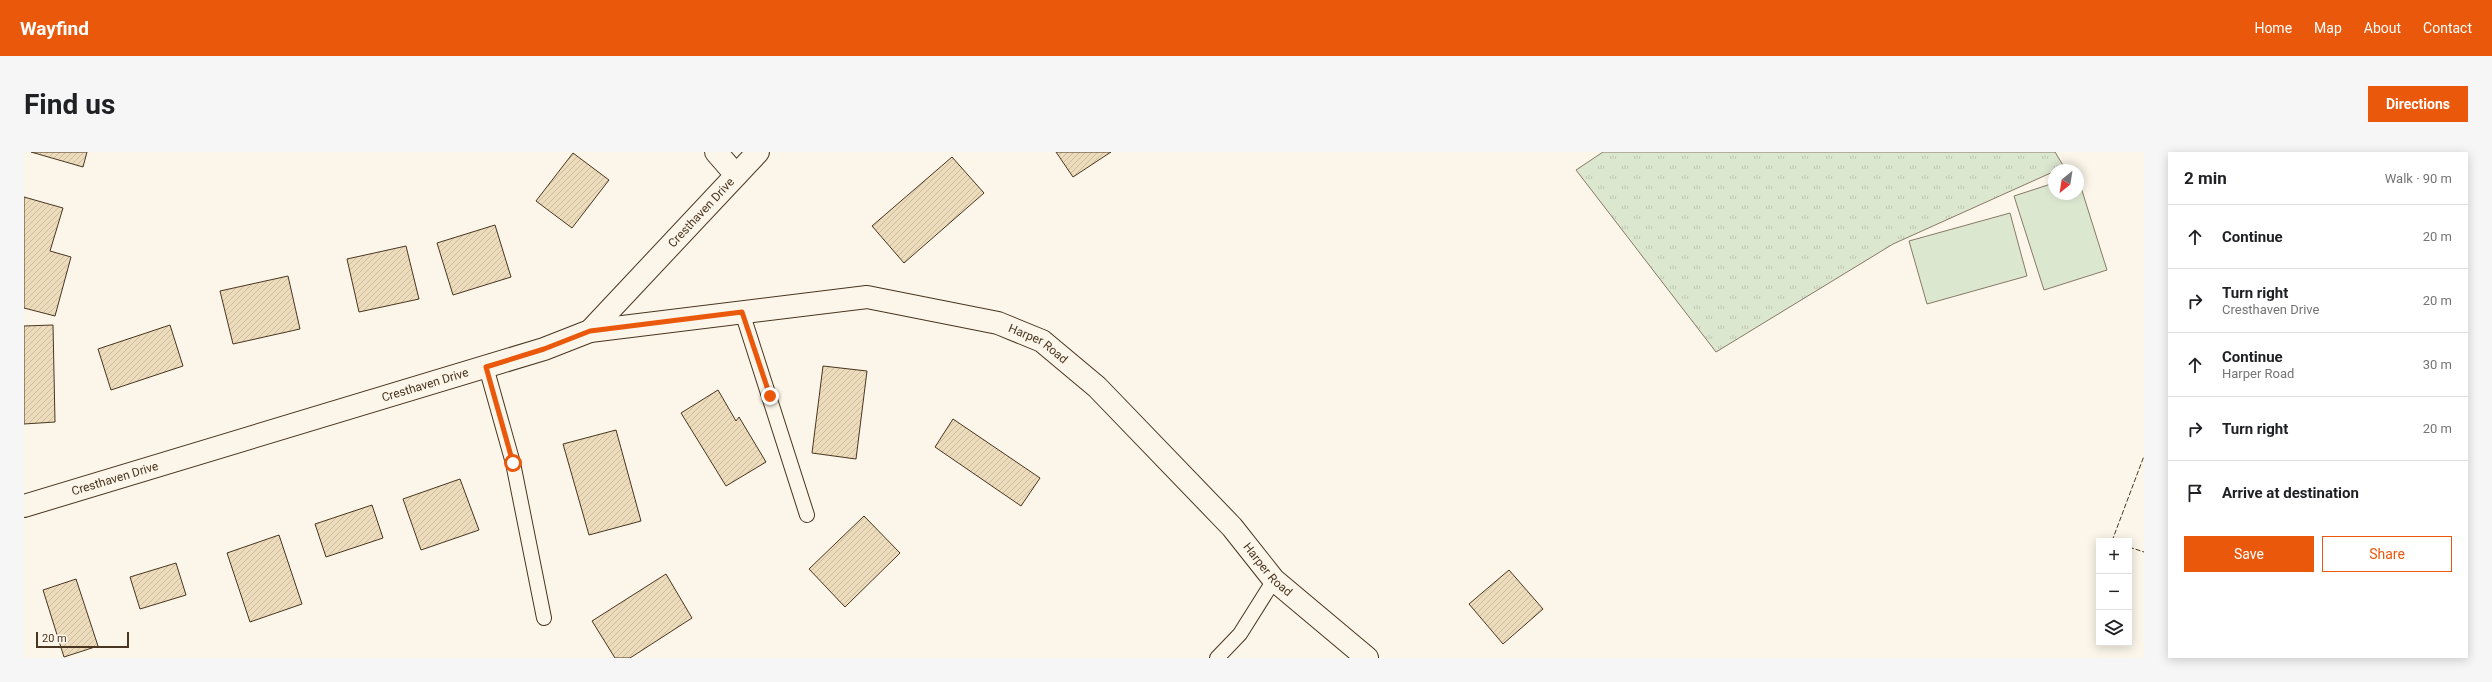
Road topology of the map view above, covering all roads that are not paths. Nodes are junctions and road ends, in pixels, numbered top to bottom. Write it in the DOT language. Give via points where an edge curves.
graph roads {
  1 [pos="716,152"];
  2 [pos="758,152"];
  3 [pos="736,175"];
  4 [pos="742,312"];
  5 [pos="590,331"];
  6 [pos="486,367"];
  7 [pos="24,506"];
  8 [pos="807,515"];
  9 [pos="1274,580"];
  10 [pos="544,618"];
  11 [pos="1217,658"];
  12 [pos="1367,658"];
  1 -- 3 [label="street"];
  2 -- 3 [label="street, Cresthaven Drive"];
  3 -- 5 [label="street, Cresthaven Drive"];
  4 -- 5 [label="street, Harper Road"];
  4 -- 8 [label="lane"];
  4 -- 9 [label="street, Harper Road" via="867,297 998,323 1042,341 1102,393 1232,527"];
  5 -- 6 [label="street, Cresthaven Drive"];
  6 -- 7 [label="street, Cresthaven Drive"];
  6 -- 10 [label="lane" via="513,463"];
  9 -- 11 [label="lane" via="1240,634"];
  9 -- 12 [label="street, Harper Road"];
}
